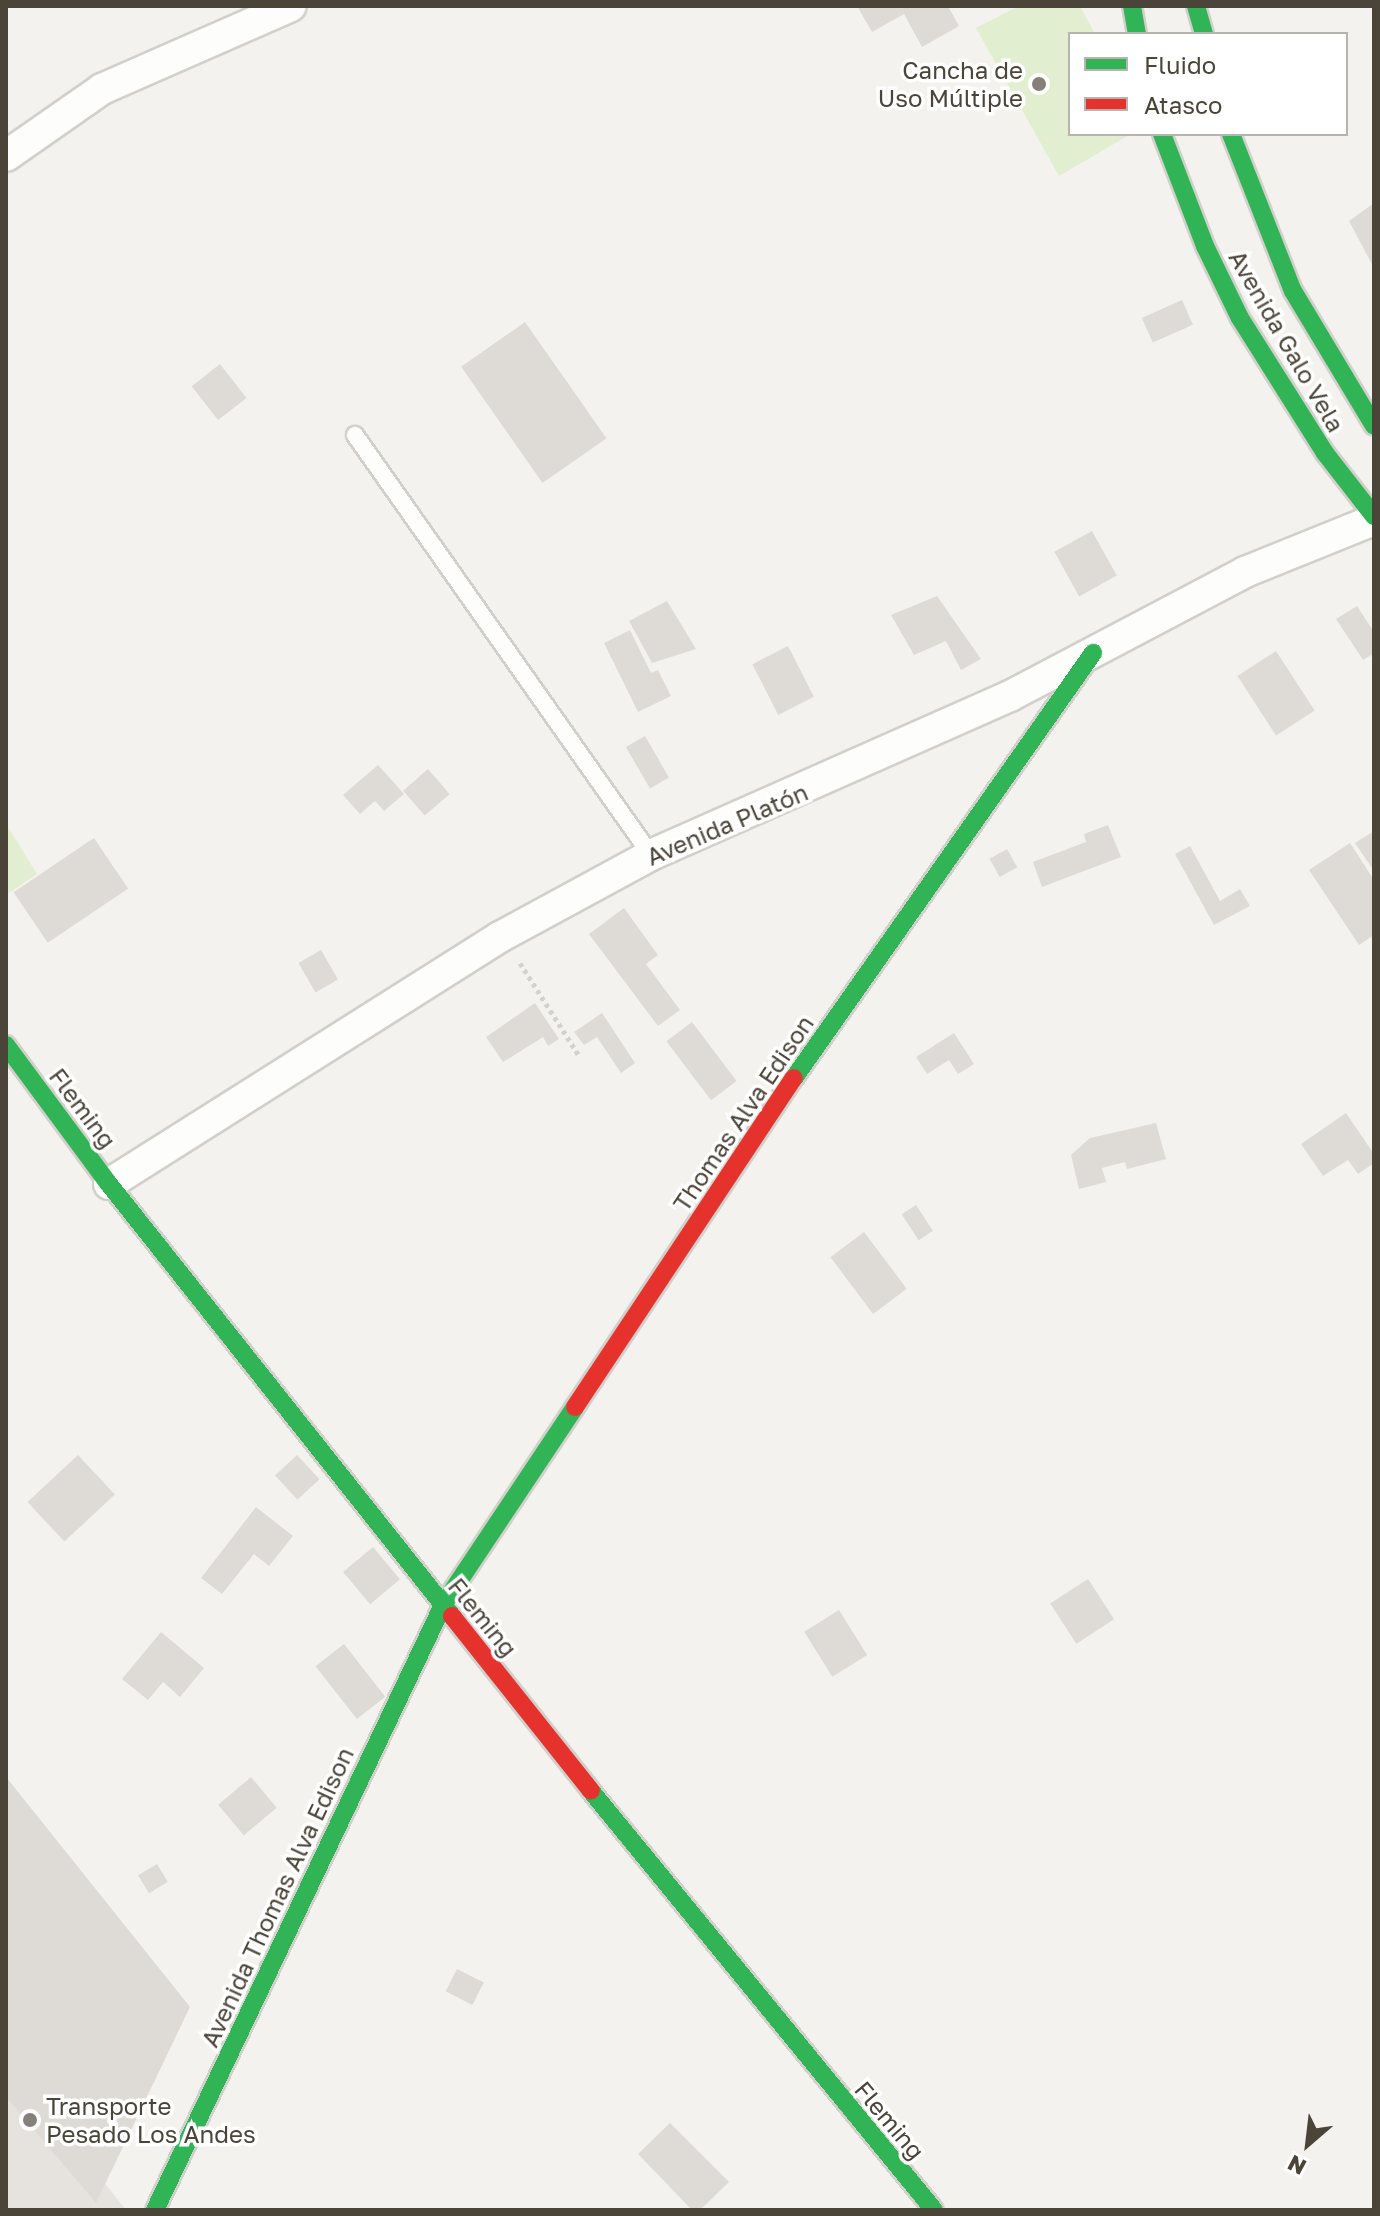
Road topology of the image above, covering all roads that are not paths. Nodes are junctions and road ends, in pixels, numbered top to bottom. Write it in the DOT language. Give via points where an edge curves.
graph roads {
  1 [pos="291,6"];
  2 [pos="1132,6"];
  3 [pos="1196,6"];
  4 [pos="1137,32"];
  5 [pos="1203,32"];
  6 [pos="1163,136"];
  7 [pos="1232,136"];
  8 [pos="6,156"];
  9 [pos="1374,426"];
  10 [pos="355,435"];
  11 [pos="1374,518"];
  12 [pos="1093,653"];
  13 [pos="651,855"];
  14 [pos="6,1045"];
  15 [pos="109,1184"];
  16 [pos="443,1605"];
  17 [pos="155,2210"];
  18 [pos="934,2210"];
  1 -- 8 [label="street" via="102,89"];
  2 -- 4 [label="street"];
  3 -- 5 [label="street"];
  6 -- 11 [label="street, Avenida Galo Vela" via="1205,246 1240,318 1325,453"];
  7 -- 9 [label="street, Avenida Galo Vela" via="1293,291"];
  10 -- 13 [label="lane"];
  11 -- 12 [label="street, Avenida Platón" via="1245,572"];
  12 -- 13 [label="street, Avenida Platón" via="837,777"];
  12 -- 16 [label="street, Thomas Alva Edison" via="785,1091"];
  13 -- 15 [label="street, Avenida Platón" via="500,937"];
  14 -- 15 [label="street, Fleming"];
  15 -- 16 [label="street, Fleming"];
  16 -- 17 [label="street, Avenida Thomas Alva Edison"];
  16 -- 18 [label="street, Fleming" via="773,2019"];
}
